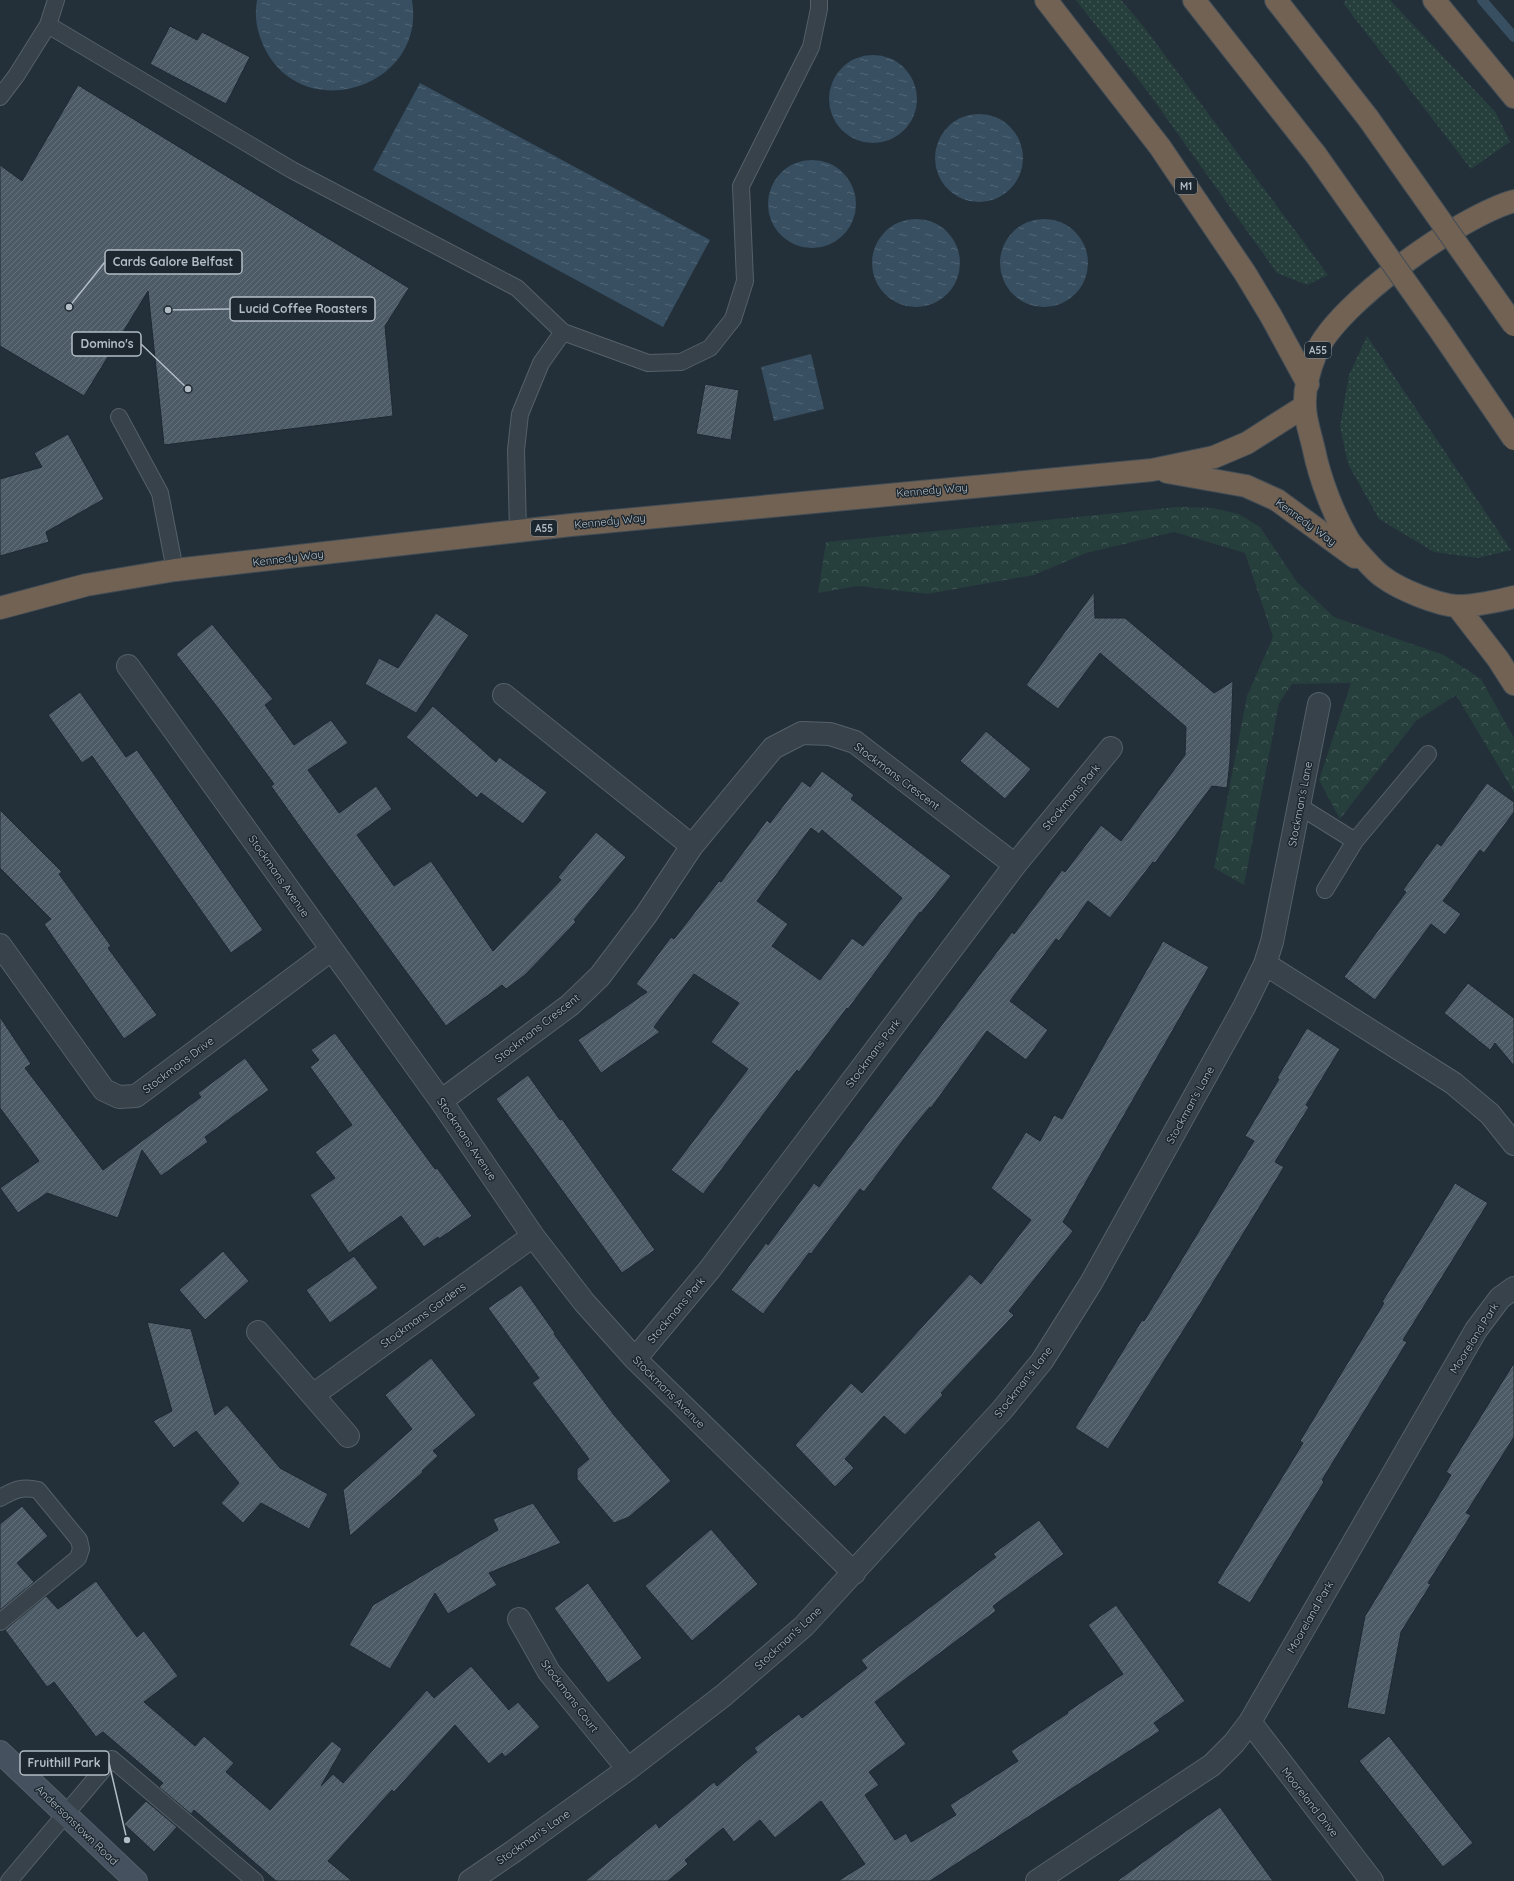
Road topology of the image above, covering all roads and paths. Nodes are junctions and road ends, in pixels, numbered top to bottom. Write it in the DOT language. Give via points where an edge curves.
graph roads {
  1 [pos="56,0"];
  2 [pos="819,0"];
  3 [pos="1046,0"];
  4 [pos="1194,0"];
  5 [pos="1276,0"];
  6 [pos="1434,0"];
  7 [pos="48,25"];
  8 [pos="0,97"];
  9 [pos="1514,97"];
  10 [pos="1514,201"];
  11 [pos="1514,325"];
  12 [pos="563,332"];
  13 [pos="1308,384"];
  14 [pos="1305,406"];
  15 [pos="119,417"];
  16 [pos="1514,439"];
  17 [pos="1152,470"];
  18 [pos="518,531"];
  19 [pos="175,570"];
  20 [pos="1382,577"];
  21 [pos="1514,597"];
  22 [pos="1457,606"];
  23 [pos="0,608"];
  24 [pos="128,666"];
  25 [pos="1514,684"];
  26 [pos="504,695"];
  27 [pos="1319,704"];
  28 [pos="1111,748"];
  29 [pos="1428,754"];
  30 [pos="1299,806"];
  31 [pos="1355,841"];
  32 [pos="692,846"];
  33 [pos="1015,865"];
  34 [pos="1325,890"];
  35 [pos="0,945"];
  36 [pos="331,950"];
  37 [pos="1265,964"];
  38 [pos="440,1101"];
  39 [pos="1514,1144"];
  40 [pos="533,1236"];
  41 [pos="1514,1288"];
  42 [pos="258,1332"];
  43 [pos="636,1359"];
  44 [pos="313,1395"];
  45 [pos="348,1436"];
  46 [pos="0,1498"];
  47 [pos="854,1573"];
  48 [pos="519,1619"];
  49 [pos="0,1622"];
  50 [pos="1250,1722"];
  51 [pos="3,1760"];
  52 [pos="628,1769"];
  53 [pos="66,1814"];
  54 [pos="9,1881"];
  55 [pos="136,1881"];
  56 [pos="255,1881"];
  57 [pos="470,1881"];
  58 [pos="1037,1881"];
  59 [pos="1372,1881"];
  1 -- 7 [label="lane"];
  2 -- 12 [label="lane" via="811,47 741,186 745,281 733,319 710,348 681,362 648,363"];
  3 -- 13 [label="highway, M1" via="1160,147 1245,273"];
  4 -- 16 [label="highway, bridge" via="1316,155"];
  5 -- 11 [label="highway, bridge" via="1368,118"];
  6 -- 9 [label="highway"];
  7 -- 8 [label="lane"];
  7 -- 12 [label="lane" via="292,170 517,288"];
  10 -- 13 [label="highway, A55" via="1497,205 1444,234 1354,304 1329,332 1316,352"];
  12 -- 18 [label="lane" via="541,363 520,414 516,450"];
  13 -- 14 [label="highway, A55"];
  14 -- 17 [label="highway, Kennedy Way / A55" via="1241,446 1214,457"];
  14 -- 20 [label="highway, A55" via="1322,483 1349,540"];
  15 -- 19 [label="lane" via="160,493"];
  17 -- 18 [label="highway, Kennedy Way / A55"];
  17 -- 20 [label="highway, Kennedy Way / A55" via="1246,486 1277,500"];
  18 -- 19 [label="highway, Kennedy Way / A55"];
  19 -- 23 [label="highway, Kennedy Way / A55" via="86,585"];
  20 -- 22 [label="highway, A55" via="1419,596"];
  21 -- 22 [label="highway, A55"];
  22 -- 25 [label="highway"];
  24 -- 36 [label="street, Stockmans Avenue"];
  26 -- 32 [label="street"];
  27 -- 30 [label="street, Stockman's Lane"];
  28 -- 33 [label="street, Stockmans Park"];
  29 -- 31 [label="lane"];
  30 -- 31 [label="lane"];
  30 -- 37 [label="street, Stockman's Lane" via="1272,942"];
  31 -- 34 [label="lane"];
  32 -- 33 [label="street, Stockmans Crescent" via="773,748 802,733 830,734 855,742"];
  32 -- 38 [label="street, Stockmans Crescent" via="646,915 600,976 570,1005"];
  33 -- 43 [label="street, Stockmans Park" via="710,1269"];
  35 -- 36 [label="street, Stockmans Drive" via="104,1090 119,1097 136,1096"];
  36 -- 38 [label="street, Stockmans Avenue"];
  37 -- 39 [label="street" via="1453,1083 1490,1114"];
  37 -- 47 [label="street, Stockman's Lane" via="1244,1007 1095,1276 1042,1361 1002,1410"];
  38 -- 40 [label="street, Stockmans Avenue"];
  40 -- 43 [label="street, Stockmans Avenue" via="584,1302"];
  40 -- 44 [label="street, Stockmans Gardens"];
  41 -- 50 [label="street, Mooreland Park" via="1500,1298 1476,1330"];
  42 -- 44 [label="street"];
  43 -- 47 [label="street, Stockmans Avenue"];
  44 -- 45 [label="street"];
  46 -- 49 [label="lane" via="16,1489 27,1487 38,1490 79,1540 81,1549 78,1558"];
  47 -- 52 [label="street, Stockman's Lane" via="804,1626 724,1695"];
  48 -- 52 [label="street, Stockmans Court" via="549,1672"];
  50 -- 58 [label="street, Mooreland Park" via="1212,1765"];
  50 -- 59 [label="street, Mooreland Drive"];
  51 -- 53 [label="main road, Andersonstown Road"];
  52 -- 57 [label="street, Stockman's Lane"];
  53 -- 54 [label="lane"];
  53 -- 55 [label="main road, Andersonstown Road"];
  53 -- 56 [label="lane" via="112,1759"];
}
